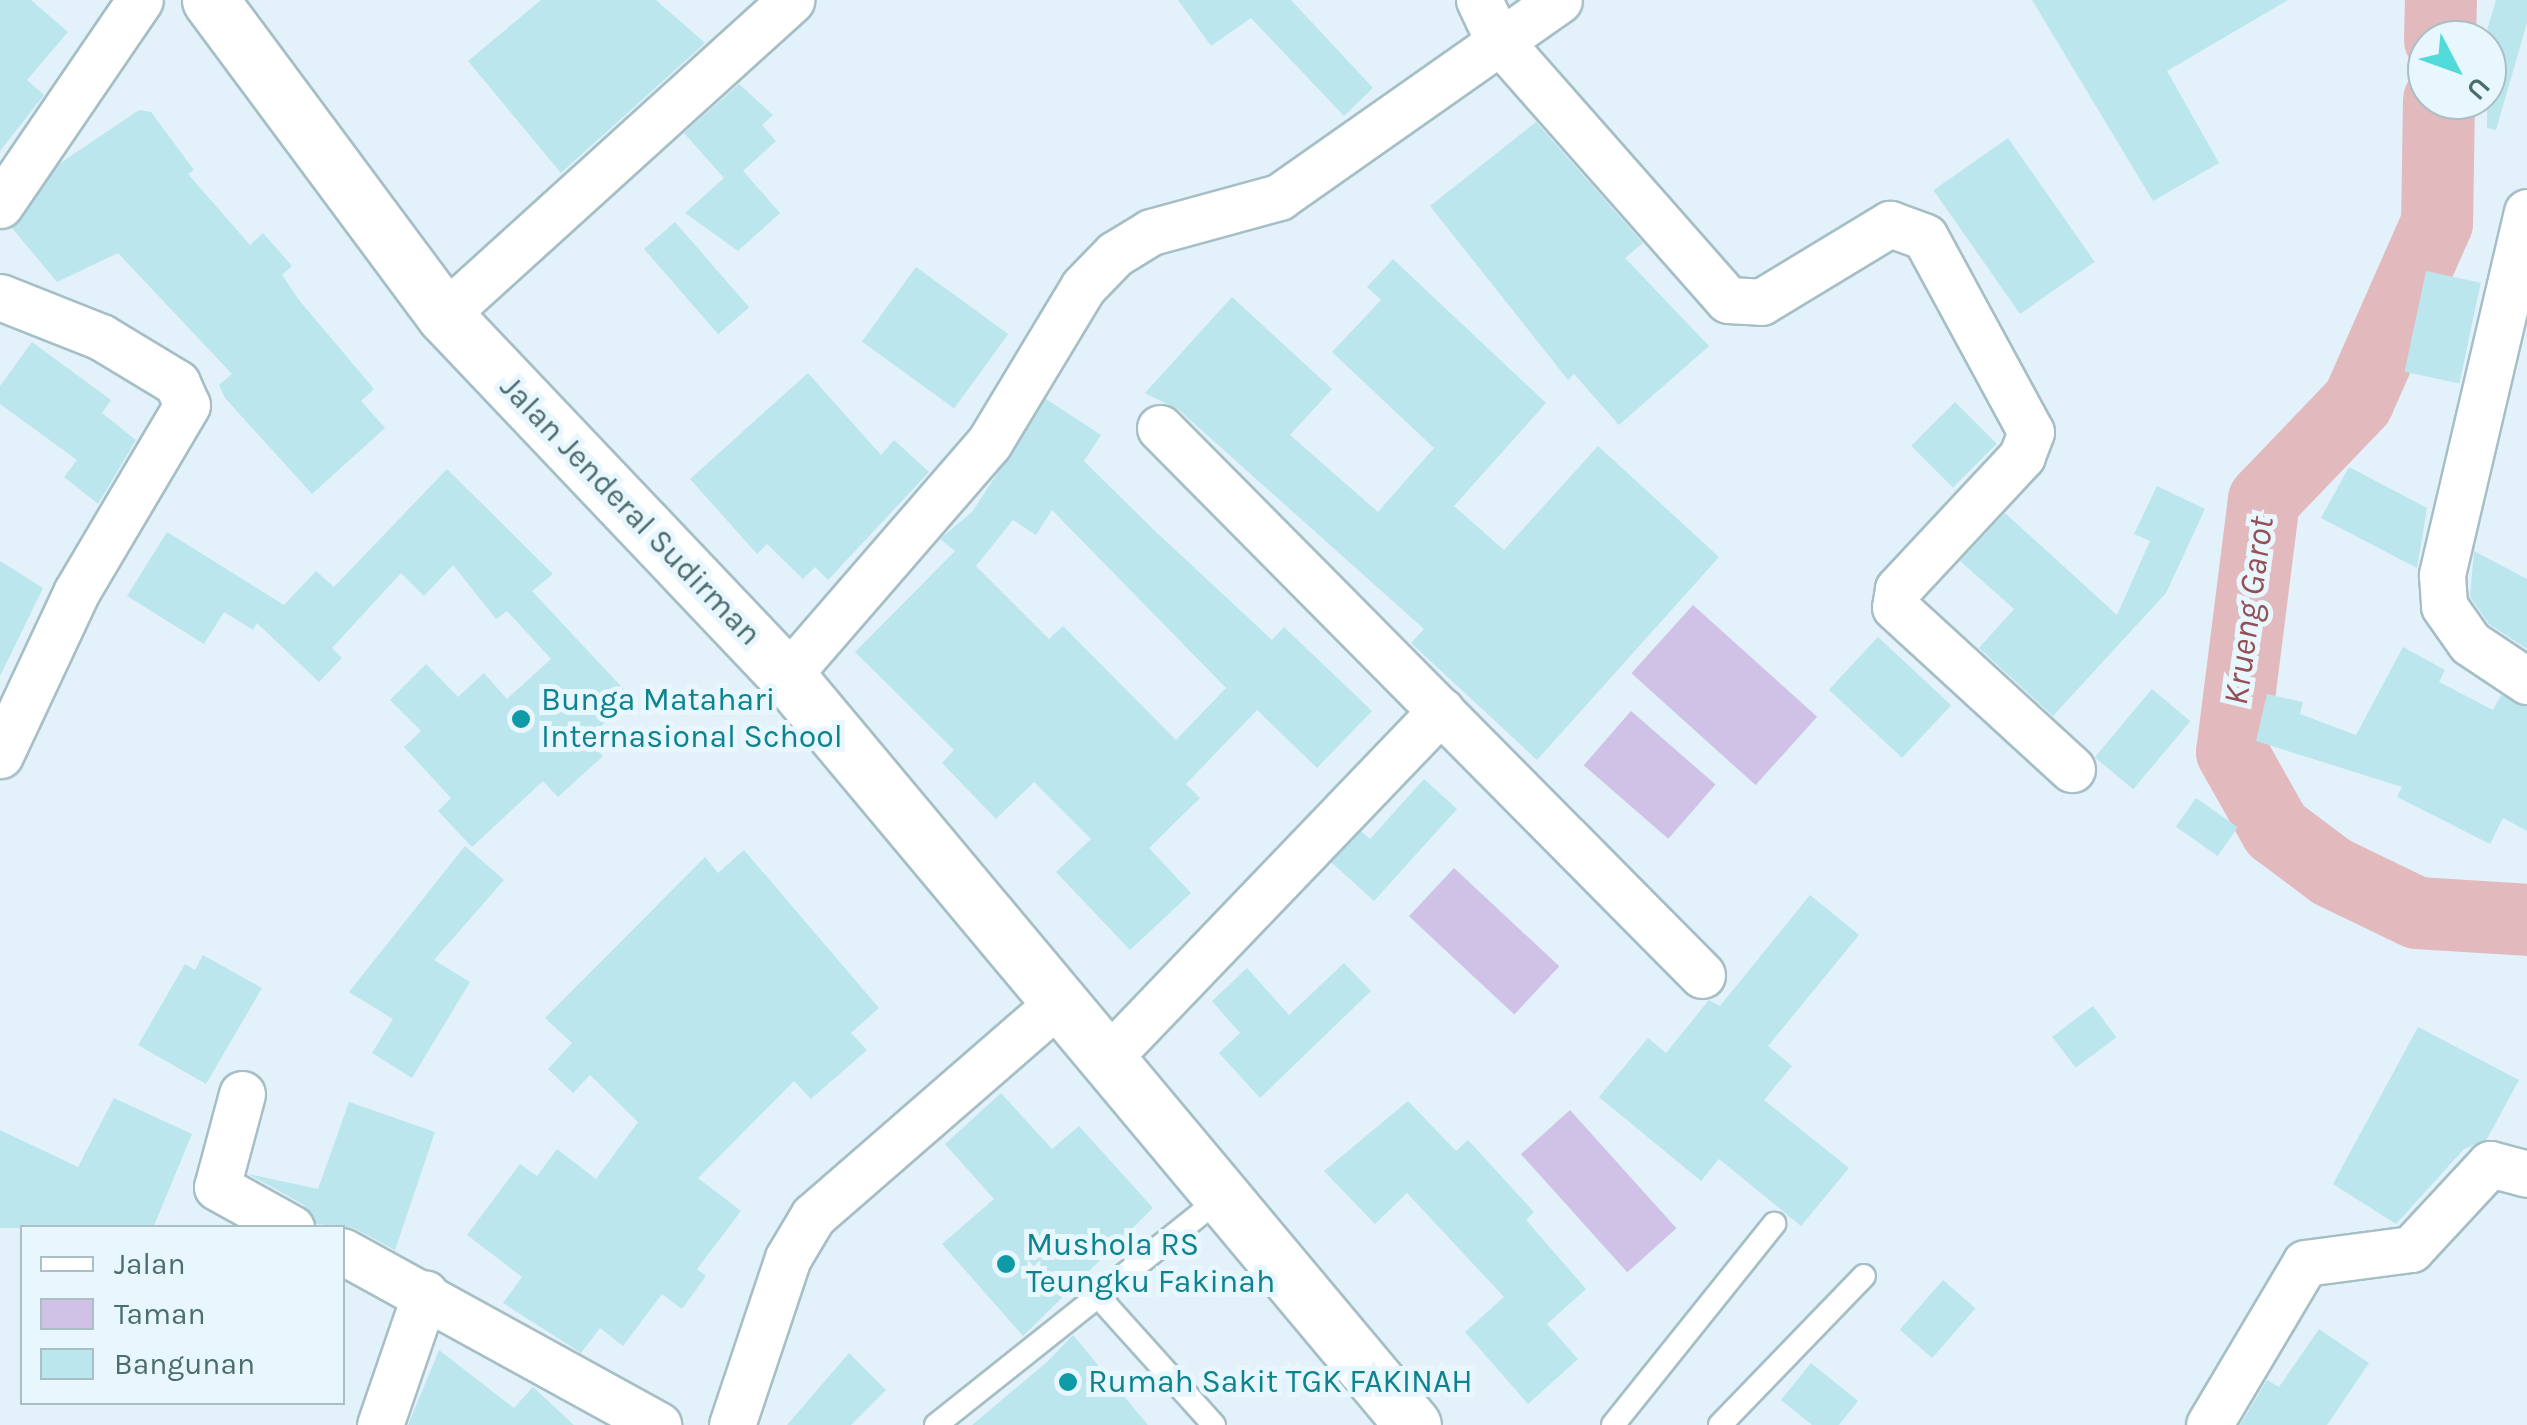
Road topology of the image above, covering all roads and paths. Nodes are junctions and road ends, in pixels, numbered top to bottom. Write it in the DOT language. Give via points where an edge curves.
graph roads {
  1 [pos="140,0"];
  2 [pos="210,0"];
  3 [pos="792,0"];
  4 [pos="1560,0"];
  5 [pos="1488,19"];
  6 [pos="0,205"];
  7 [pos="2527,212"];
  8 [pos="0,297"];
  9 [pos="444,315"];
  10 [pos="1160,428"];
  11 [pos="787,676"];
  12 [pos="2527,681"];
  13 [pos="1440,710"];
  14 [pos="0,755"];
  15 [pos="2072,769"];
  16 [pos="1702,975"];
  17 [pos="1059,1002"];
  18 [pos="1104,1062"];
  19 [pos="242,1094"];
  20 [pos="2527,1174"];
  21 [pos="1218,1200"];
  22 [pos="1774,1224"];
  23 [pos="286,1225"];
  24 [pos="345,1254"];
  25 [pos="1864,1276"];
  26 [pos="424,1294"];
  27 [pos="1098,1296"];
  28 [pos="380,1425"];
  29 [pos="658,1425"];
  30 [pos="732,1425"];
  31 [pos="936,1425"];
  32 [pos="1214,1425"];
  33 [pos="1413,1425"];
  34 [pos="1613,1425"];
  35 [pos="1720,1425"];
  36 [pos="2209,1425"];
  1 -- 6 [label="street"];
  2 -- 9 [label="street, Jalan Jenderal Sudirman"];
  3 -- 9 [label="street"];
  4 -- 5 [label="street"];
  5 -- 11 [label="street" via="1278,197 1151,232 1115,254 1084,287 989,443"];
  5 -- 15 [label="street" via="1738,305 1762,302 1890,224 1908,224 1924,237 2031,432 2022,456 1898,589 1894,607"];
  7 -- 12 [label="street" via="2442,575 2444,606 2470,644"];
  8 -- 14 [label="street" via="101,337 177,383 187,405 76,593"];
  9 -- 11 [label="street, Jalan Jenderal Sudirman"];
  10 -- 13 [label="street"];
  11 -- 17 [label="street, Jalan Jenderal Sudirman"];
  13 -- 16 [label="street"];
  13 -- 18 [label="street"];
  17 -- 18 [label="street, Jalan Jenderal Sudirman"];
  17 -- 30 [label="street" via="814,1216 788,1258"];
  18 -- 21 [label="street, Jalan Jenderal Sudirman"];
  19 -- 23 [label="street" via="217,1187"];
  20 -- 36 [label="street" via="2490,1164 2411,1249 2304,1263"];
  21 -- 27 [label="lane"];
  21 -- 33 [label="street, Jalan Jenderal Sudirman"];
  22 -- 34 [label="lane"];
  24 -- 26 [label="street"];
  25 -- 35 [label="lane"];
  26 -- 28 [label="street"];
  26 -- 29 [label="street"];
  27 -- 31 [label="lane"];
  27 -- 32 [label="lane"];
}
